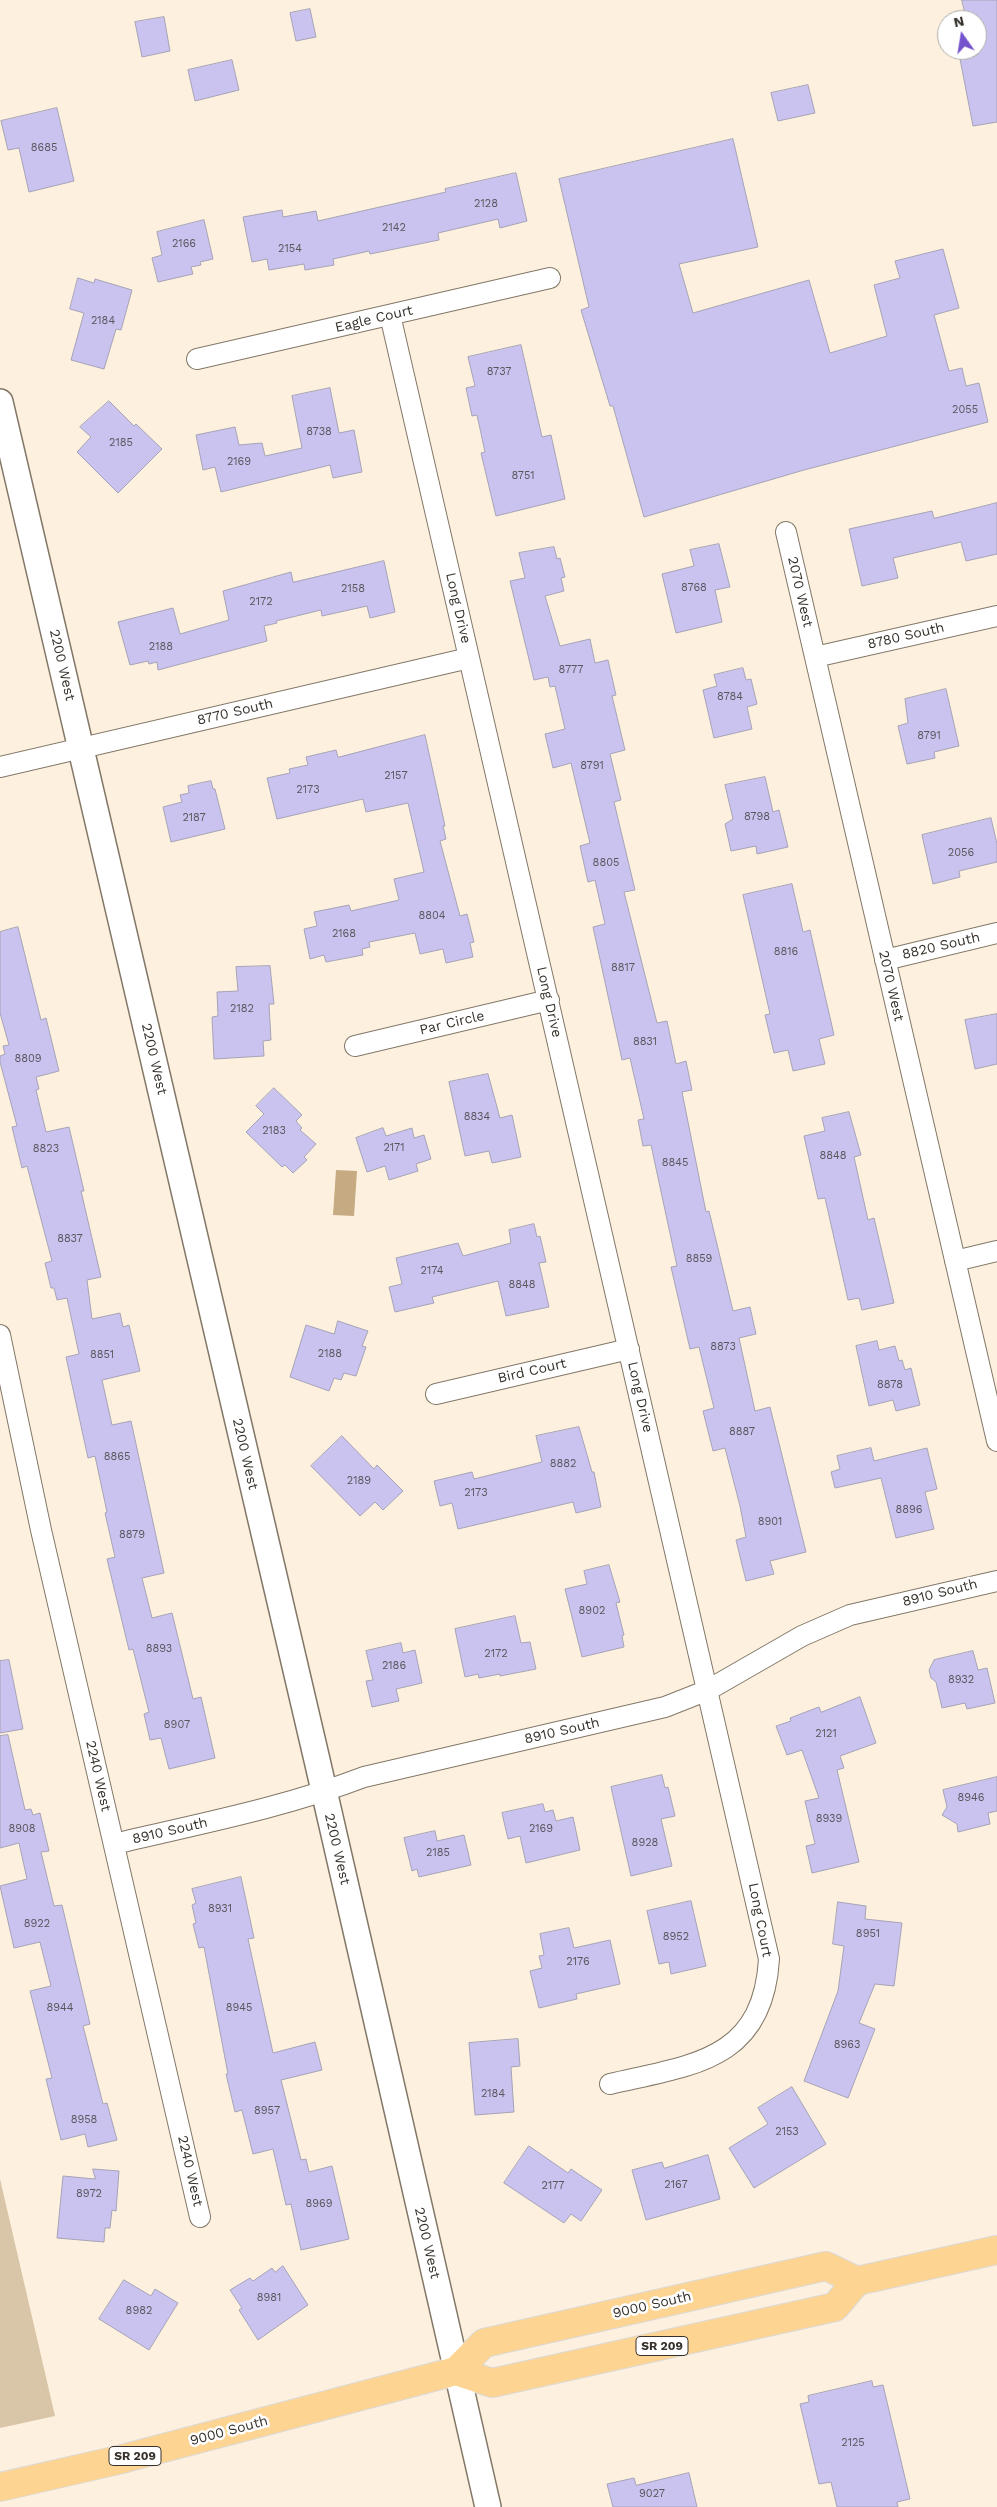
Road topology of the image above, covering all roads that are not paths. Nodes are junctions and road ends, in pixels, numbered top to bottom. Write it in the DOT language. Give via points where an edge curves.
graph roads {
  1 [pos="550,278"];
  2 [pos="390,315"];
  3 [pos="197,359"];
  4 [pos="0,402"];
  5 [pos="786,532"];
  6 [pos="997,616"];
  7 [pos="469,658"];
  8 [pos="815,658"];
  9 [pos="82,748"];
  10 [pos="0,766"];
  11 [pos="997,933"];
  12 [pos="885,960"];
  13 [pos="549,1000"];
  14 [pos="355,1046"];
  15 [pos="997,1251"];
  16 [pos="955,1261"];
  17 [pos="0,1335"];
  18 [pos="629,1349"];
  19 [pos="436,1394"];
  20 [pos="997,1441"];
  21 [pos="997,1581"];
  22 [pos="708,1690"];
  23 [pos="324,1792"];
  24 [pos="114,1844"];
  25 [pos="610,2084"];
  26 [pos="200,2217"];
  27 [pos="997,2250"];
  28 [pos="857,2280"];
  29 [pos="456,2371"];
  30 [pos="0,2487"];
  31 [pos="488,2507"];
  1 -- 2 [label="street, Eagle Court"];
  2 -- 3 [label="street, Eagle Court"];
  2 -- 7 [label="street, Long Drive"];
  4 -- 9 [label="street, 2200 West"];
  5 -- 8 [label="street, 2070 West"];
  6 -- 8 [label="street, 8780 South"];
  7 -- 9 [label="street, 8770 South"];
  7 -- 13 [label="street, Long Drive"];
  8 -- 12 [label="street, 2070 West"];
  9 -- 10 [label="street, 8770 South"];
  9 -- 23 [label="street, 2200 West"];
  11 -- 12 [label="street, 8820 South"];
  12 -- 16 [label="street, 2070 West"];
  13 -- 14 [label="street, Par Circle"];
  13 -- 18 [label="street, Long Drive"];
  15 -- 16 [label="street"];
  16 -- 20 [label="street, 2070 West"];
  17 -- 24 [label="street, 2240 West" via="41,1530"];
  18 -- 19 [label="street, Bird Court"];
  18 -- 22 [label="street, Long Drive"];
  21 -- 22 [label="street, 8910 South" via="850,1615 802,1636"];
  22 -- 23 [label="street, 8910 South" via="664,1707 364,1777"];
  22 -- 25 [label="street, Long Court" via="763,1926 769,1959 768,1985 750,2028 728,2048 700,2061"];
  23 -- 24 [label="street, 8910 South"];
  23 -- 29 [label="street, 2200 West"];
  24 -- 26 [label="street, 2240 West"];
  27 -- 28 [label="main road"];
  28 -- 29 [label="main road, SR 209" via="835,2307 492,2383"];
  28 -- 29 [label="main road, 9000 South" via="826,2266 484,2343"];
  29 -- 30 [label="main road, 9000 South / SR 209" via="118,2460"];
  29 -- 31 [label="street, 2200 West"];
}
